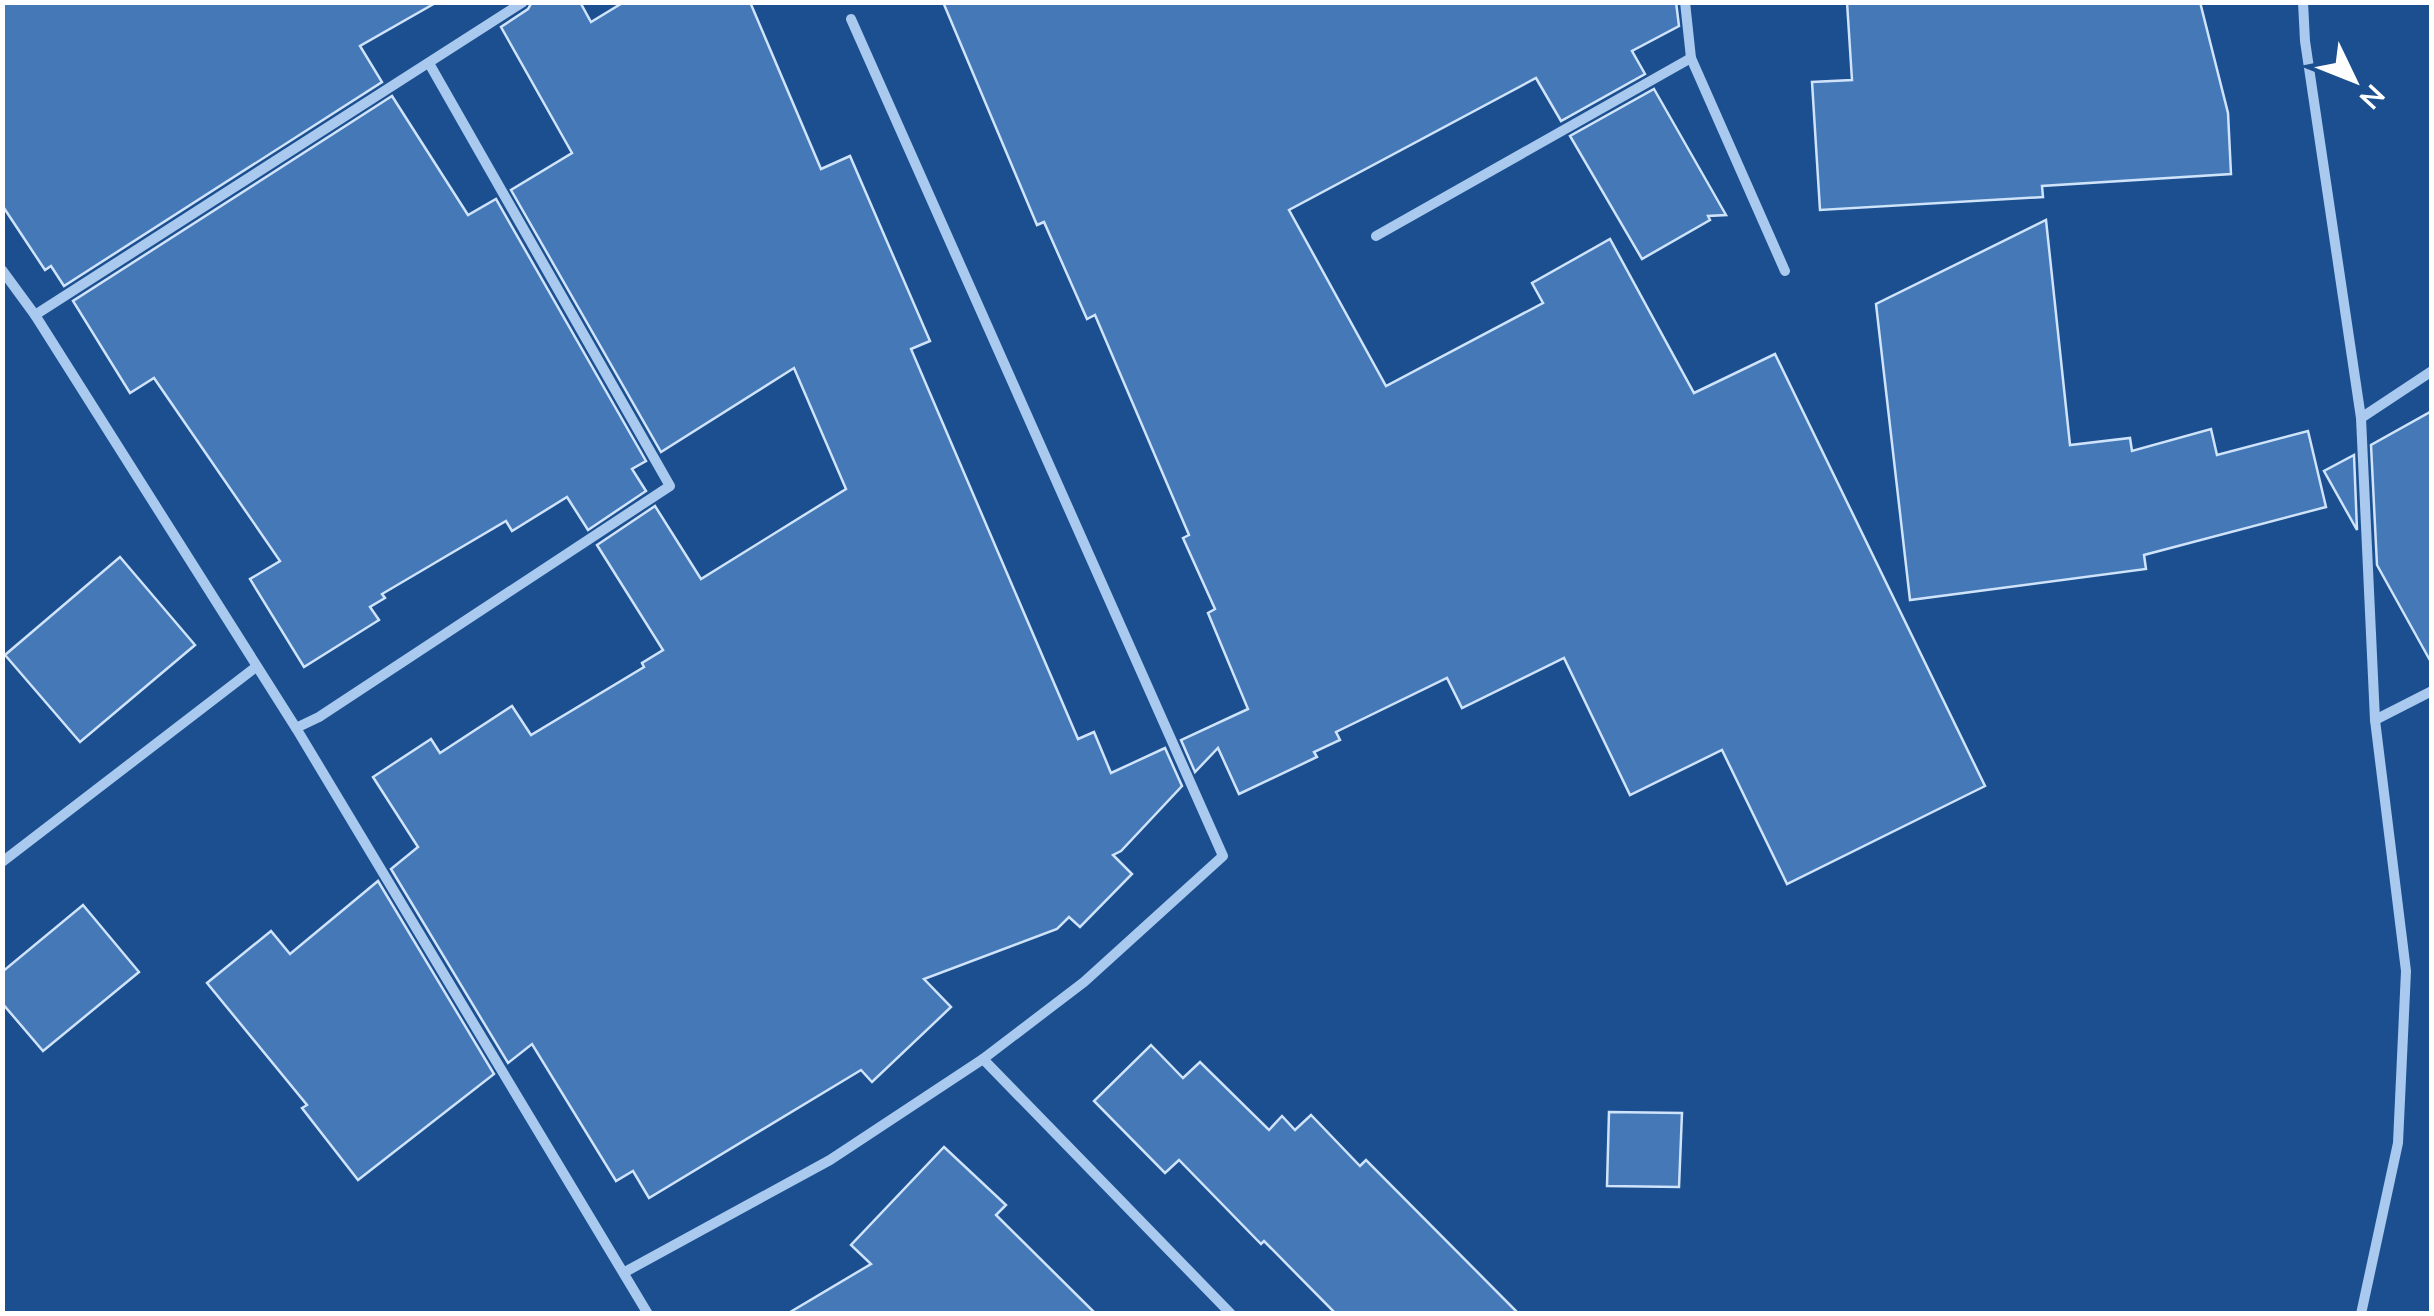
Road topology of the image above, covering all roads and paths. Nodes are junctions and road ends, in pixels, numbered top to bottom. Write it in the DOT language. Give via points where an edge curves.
graph roads {
  1 [pos="523,2"];
  2 [pos="1685,2"];
  3 [pos="2302,2"];
  4 [pos="851,19"];
  5 [pos="1691,58"];
  6 [pos="430,65"];
  7 [pos="1376,236"];
  8 [pos="2,270"];
  9 [pos="1785,271"];
  10 [pos="35,315"];
  11 [pos="2432,371"];
  12 [pos="2360,418"];
  13 [pos="256,667"];
  14 [pos="2432,691"];
  15 [pos="2375,720"];
  16 [pos="296,728"];
  17 [pos="2,862"];
  18 [pos="983,1059"];
  19 [pos="625,1272"];
  20 [pos="648,1314"];
  21 [pos="1231,1314"];
  22 [pos="2361,1314"];
  1 -- 6 [label="street"];
  2 -- 5 [label="street"];
  3 -- 12 [label="street"];
  4 -- 18 [label="street" via="1223,856 1084,982"];
  5 -- 7 [label="street"];
  5 -- 9 [label="street"];
  6 -- 10 [label="street"];
  6 -- 16 [label="street" via="670,486"];
  8 -- 10 [label="street"];
  10 -- 13 [label="street"];
  11 -- 12 [label="street"];
  12 -- 15 [label="street"];
  13 -- 16 [label="street"];
  13 -- 17 [label="street"];
  14 -- 15 [label="street"];
  15 -- 22 [label="street" via="2406,971 2398,1143"];
  16 -- 19 [label="street"];
  18 -- 19 [label="street" via="830,1160"];
  18 -- 21 [label="street"];
  19 -- 20 [label="street"];
}
